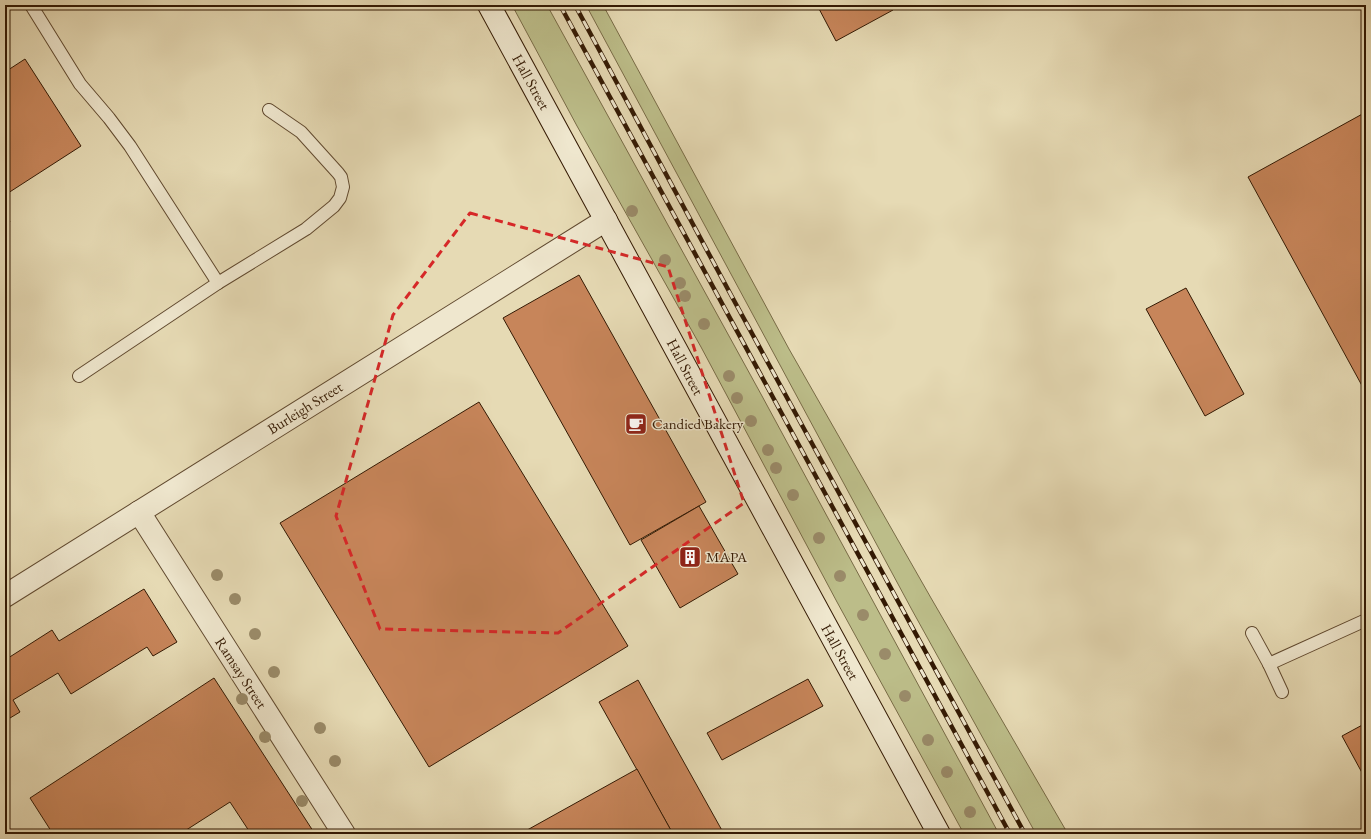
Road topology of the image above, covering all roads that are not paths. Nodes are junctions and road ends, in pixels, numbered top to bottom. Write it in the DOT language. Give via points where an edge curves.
graph roads {
  1 [pos="31,5"];
  2 [pos="489,5"];
  3 [pos="269,110"];
  4 [pos="606,220"];
  5 [pos="218,284"];
  6 [pos="79,376"];
  7 [pos="139,512"];
  8 [pos="5,596"];
  9 [pos="1366,620"];
  10 [pos="1252,633"];
  11 [pos="1269,664"];
  12 [pos="1282,692"];
  13 [pos="344,834"];
  14 [pos="939,834"];
  1 -- 5 [label="lane" via="80,84 130,146"];
  2 -- 4 [label="street, Hall Street"];
  3 -- 5 [label="lane" via="301,132 338,173 342,182 341,195 334,206 306,229"];
  4 -- 7 [label="street, Burleigh Street"];
  4 -- 14 [label="street, Hall Street"];
  5 -- 6 [label="lane"];
  7 -- 8 [label="street, Burleigh Street"];
  7 -- 13 [label="street, Ramsay Street"];
  9 -- 11 [label="lane"];
  10 -- 11 [label="lane"];
  11 -- 12 [label="lane"];
}
